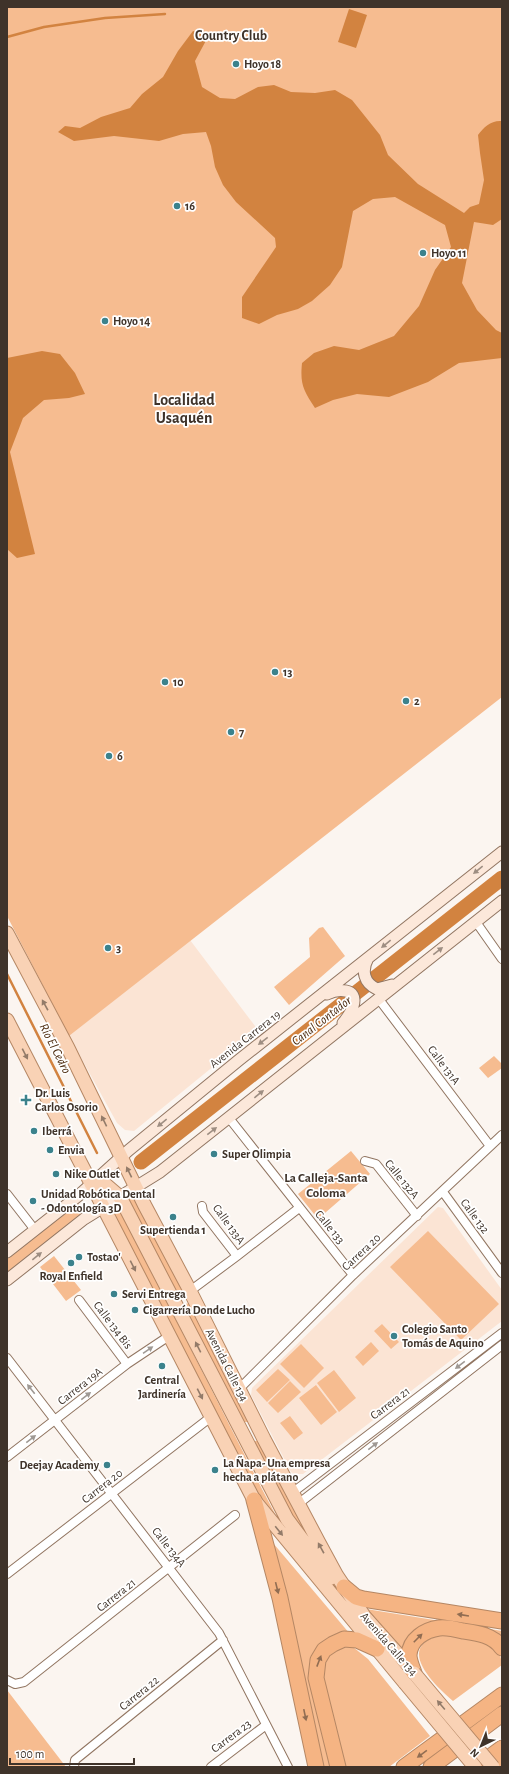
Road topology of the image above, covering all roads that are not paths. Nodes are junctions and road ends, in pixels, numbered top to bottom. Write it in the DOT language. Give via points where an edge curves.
graph roads {
  1 [pos="502,852"];
  2 [pos="502,901"];
  3 [pos="476,922"];
  4 [pos="7,933"];
  5 [pos="368,958"];
  6 [pos="502,959"];
  7 [pos="378,994"];
  8 [pos="309,1005"];
  9 [pos="7,1020"];
  10 [pos="336,1033"];
  11 [pos="229,1118"];
  12 [pos="502,1135"];
  13 [pos="490,1146"];
  14 [pos="121,1156"];
  15 [pos="365,1160"];
  16 [pos="91,1184"];
  17 [pos="136,1188"];
  18 [pos="443,1192"];
  19 [pos="7,1194"];
  20 [pos="120,1197"];
  21 [pos="202,1206"];
  22 [pos="103,1207"];
  23 [pos="299,1208"];
  24 [pos="417,1216"];
  25 [pos="35,1230"];
  26 [pos="7,1252"];
  27 [pos="237,1256"];
  28 [pos="502,1273"];
  29 [pos="353,1275"];
  30 [pos="7,1280"];
  31 [pos="190,1291"];
  32 [pos="79,1300"];
  33 [pos="177,1307"];
  34 [pos="502,1333"];
  35 [pos="169,1336"];
  36 [pos="502,1345"];
  37 [pos="7,1358"];
  38 [pos="128,1364"];
  39 [pos="239,1388"];
  40 [pos="233,1415"];
  41 [pos="211,1417"];
  42 [pos="55,1420"];
  43 [pos="264,1438"];
  44 [pos="7,1458"];
  45 [pos="111,1493"];
  46 [pos="295,1498"];
  47 [pos="254,1500"];
  48 [pos="235,1515"];
  49 [pos="169,1567"];
  50 [pos="7,1574"];
  51 [pos="344,1587"];
  52 [pos="364,1616"];
  53 [pos="502,1621"];
  54 [pos="223,1640"];
  55 [pos="377,1648"];
  56 [pos="502,1648"];
  57 [pos="410,1678"];
  58 [pos="8,1680"];
  59 [pos="502,1685"];
  60 [pos="502,1695"];
  61 [pos="476,1714"];
  62 [pos="502,1714"];
  63 [pos="266,1725"];
  64 [pos="502,1748"];
  65 [pos="502,1762"];
  66 [pos="74,1766"];
  67 [pos="211,1767"];
  68 [pos="288,1767"];
  69 [pos="316,1767"];
  70 [pos="338,1767"];
  71 [pos="404,1767"];
  72 [pos="431,1767"];
  73 [pos="475,1767"];
  74 [pos="494,1767"];
  1 -- 5 [label="main road, Avenida Carrera 19, one-way"];
  2 -- 3 [label="main road"];
  3 -- 6 [label="street"];
  7 -- 3 [label="main road, one-way" via="408,976"];
  14 -- 4 [label="main road, Avenida Calle 134, one-way"];
  5 -- 7 [label="main road" via="364,969 366,979"];
  5 -- 8 [label="main road, Avenida Carrera 19"];
  7 -- 10 [label="main road"];
  7 -- 13 [label="street, Calle 131A"];
  8 -- 10 [label="main road" via="337,990 349,992 354,999 353,1007"];
  8 -- 14 [label="main road, Avenida Carrera 19, one-way"];
  9 -- 16 [label="main road, Avenida Calle 134, one-way"];
  11 -- 10 [label="main road, one-way"];
  17 -- 11 [label="main road, one-way"];
  11 -- 23 [label="street, Calle 133"];
  12 -- 13 [label="street, Carrera 20"];
  13 -- 18 [label="street, Carrera 20"];
  14 -- 16 [label="main road, Avenida Carrera 19"];
  17 -- 14 [label="main road, Avenida Calle 134, one-way"];
  15 -- 24 [label="street, Calle 132A" via="376,1164"];
  16 -- 20 [label="main road" via="106,1185"];
  16 -- 22 [label="main road, Avenida Calle 134"];
  16 -- 25 [label="main road, Avenida Carrera 19"];
  17 -- 20 [label="main road"];
  17 -- 31 [label="main road, Avenida Calle 134"];
  18 -- 24 [label="street, Carrera 20"];
  18 -- 28 [label="street, Calle 132"];
  19 -- 25 [label="street"];
  20 -- 22 [label="main road"];
  20 -- 33 [label="main road"];
  21 -- 27 [label="street, Calle 133A" via="203,1212"];
  30 -- 22 [label="main road, one-way" via="81,1221"];
  22 -- 35 [label="main road, Avenida Calle 134, one-way"];
  23 -- 27 [label="street"];
  23 -- 29 [label="street, Calle 133"];
  24 -- 29 [label="street, Carrera 20"];
  25 -- 26 [label="main road, Avenida Carrera 19"];
  27 -- 31 [label="street"];
  29 -- 39 [label="street, Carrera 20"];
  31 -- 33 [label="main road"];
  31 -- 39 [label="main road, Avenida Calle 134"];
  32 -- 38 [label="street, Calle 134 Bis"];
  40 -- 33 [label="main road, one-way"];
  34 -- 46 [label="street, Carrera 21, one-way"];
  38 -- 35 [label="street, Carrera 19A, one-way"];
  35 -- 41 [label="main road, Avenida Calle 134, one-way"];
  46 -- 36 [label="street, Carrera 21, one-way"];
  42 -- 37 [label="street, Calle 134A, one-way"];
  42 -- 38 [label="street, Carrera 19A, one-way"];
  39 -- 43 [label="main road, Avenida Calle 134"];
  40 -- 43 [label="main road"];
  40 -- 52 [label="main road" via="287,1519 323,1569"];
  41 -- 45 [label="street, Carrera 20"];
  41 -- 47 [label="main road, Avenida Calle 134"];
  44 -- 42 [label="street, Carrera 19A, one-way"];
  42 -- 45 [label="street, Calle 134A"];
  43 -- 46 [label="main road, Avenida Calle 134"];
  45 -- 49 [label="street, Calle 134A"];
  45 -- 50 [label="street, Carrera 20"];
  51 -- 46 [label="main road, Avenida Calle 134, one-way"];
  47 -- 55 [label="main road, Avenida Calle 134, one-way"];
  47 -- 69 [label="highway, one-way" via="280,1598"];
  48 -- 49 [label="street, Carrera 21"];
  49 -- 54 [label="street, Calle 134A"];
  49 -- 58 [label="street, Carrera 21" via="24,1682 15,1684"];
  51 -- 52 [label="main road, Avenida Calle 134"];
  53 -- 51 [label="highway, one-way" via="363,1599"];
  52 -- 57 [label="main road, Avenida Calle 134"];
  54 -- 63 [label="street, Calle 134A"];
  54 -- 66 [label="street, Carrera 22" via="75,1760"];
  55 -- 57 [label="main road, Avenida Calle 134"];
  70 -- 55 [label="highway, one-way" via="316,1678 318,1660 324,1650 344,1639 357,1640"];
  57 -- 56 [label="highway, one-way" via="411,1646 416,1638 428,1630 445,1628 481,1634 491,1638"];
  57 -- 73 [label="main road, Avenida Calle 134, bridge"];
  74 -- 57 [label="main road, Avenida Calle 134, one-way, bridge"];
  59 -- 61 [label="highway"];
  60 -- 61 [label="highway"];
  61 -- 71 [label="highway, one-way"];
  62 -- 72 [label="highway"];
  63 -- 67 [label="street, Carrera 23"];
  63 -- 68 [label="street, Calle 134A"];
  64 -- 73 [label="highway"];
  65 -- 74 [label="highway"];
}
